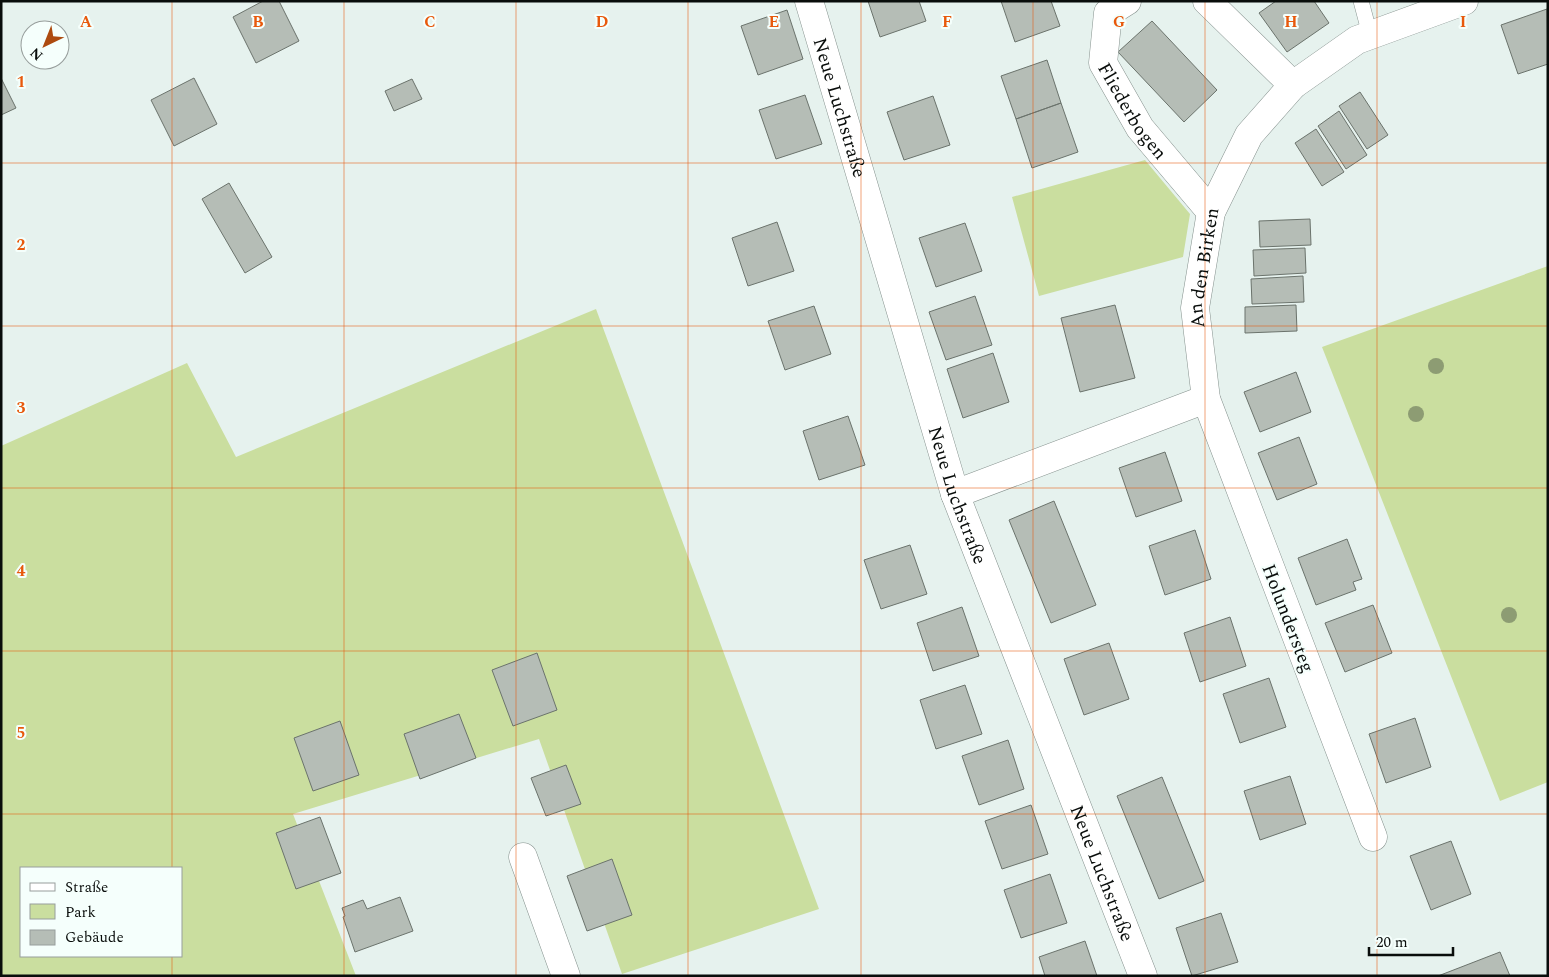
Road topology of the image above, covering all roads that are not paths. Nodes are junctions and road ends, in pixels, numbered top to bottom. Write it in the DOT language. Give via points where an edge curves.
graph roads {
  1 [pos="809,1"];
  2 [pos="1127,1"];
  3 [pos="1207,1"];
  4 [pos="1361,1"];
  5 [pos="1464,1"];
  6 [pos="1370,35"];
  7 [pos="1293,85"];
  8 [pos="1211,212"];
  9 [pos="1206,399"];
  10 [pos="955,494"];
  11 [pos="1372,837"];
  12 [pos="522,857"];
  13 [pos="566,976"];
  14 [pos="1143,976"];
  1 -- 10 [label="street, Neue Luchstraße"];
  2 -- 8 [label="street, Fliederbogen" via="1108,13 1103,63 1140,128"];
  3 -- 7 [label="street"];
  4 -- 6 [label="lane"];
  5 -- 6 [label="street, An den Birken"];
  6 -- 7 [label="street, An den Birken" via="1357,40"];
  7 -- 8 [label="street, An den Birken" via="1249,136"];
  8 -- 9 [label="street, An den Birken" via="1195,308"];
  9 -- 10 [label="street"];
  9 -- 11 [label="street, Holundersteg"];
  10 -- 14 [label="street, Neue Luchstraße"];
  12 -- 13 [label="street"];
}
